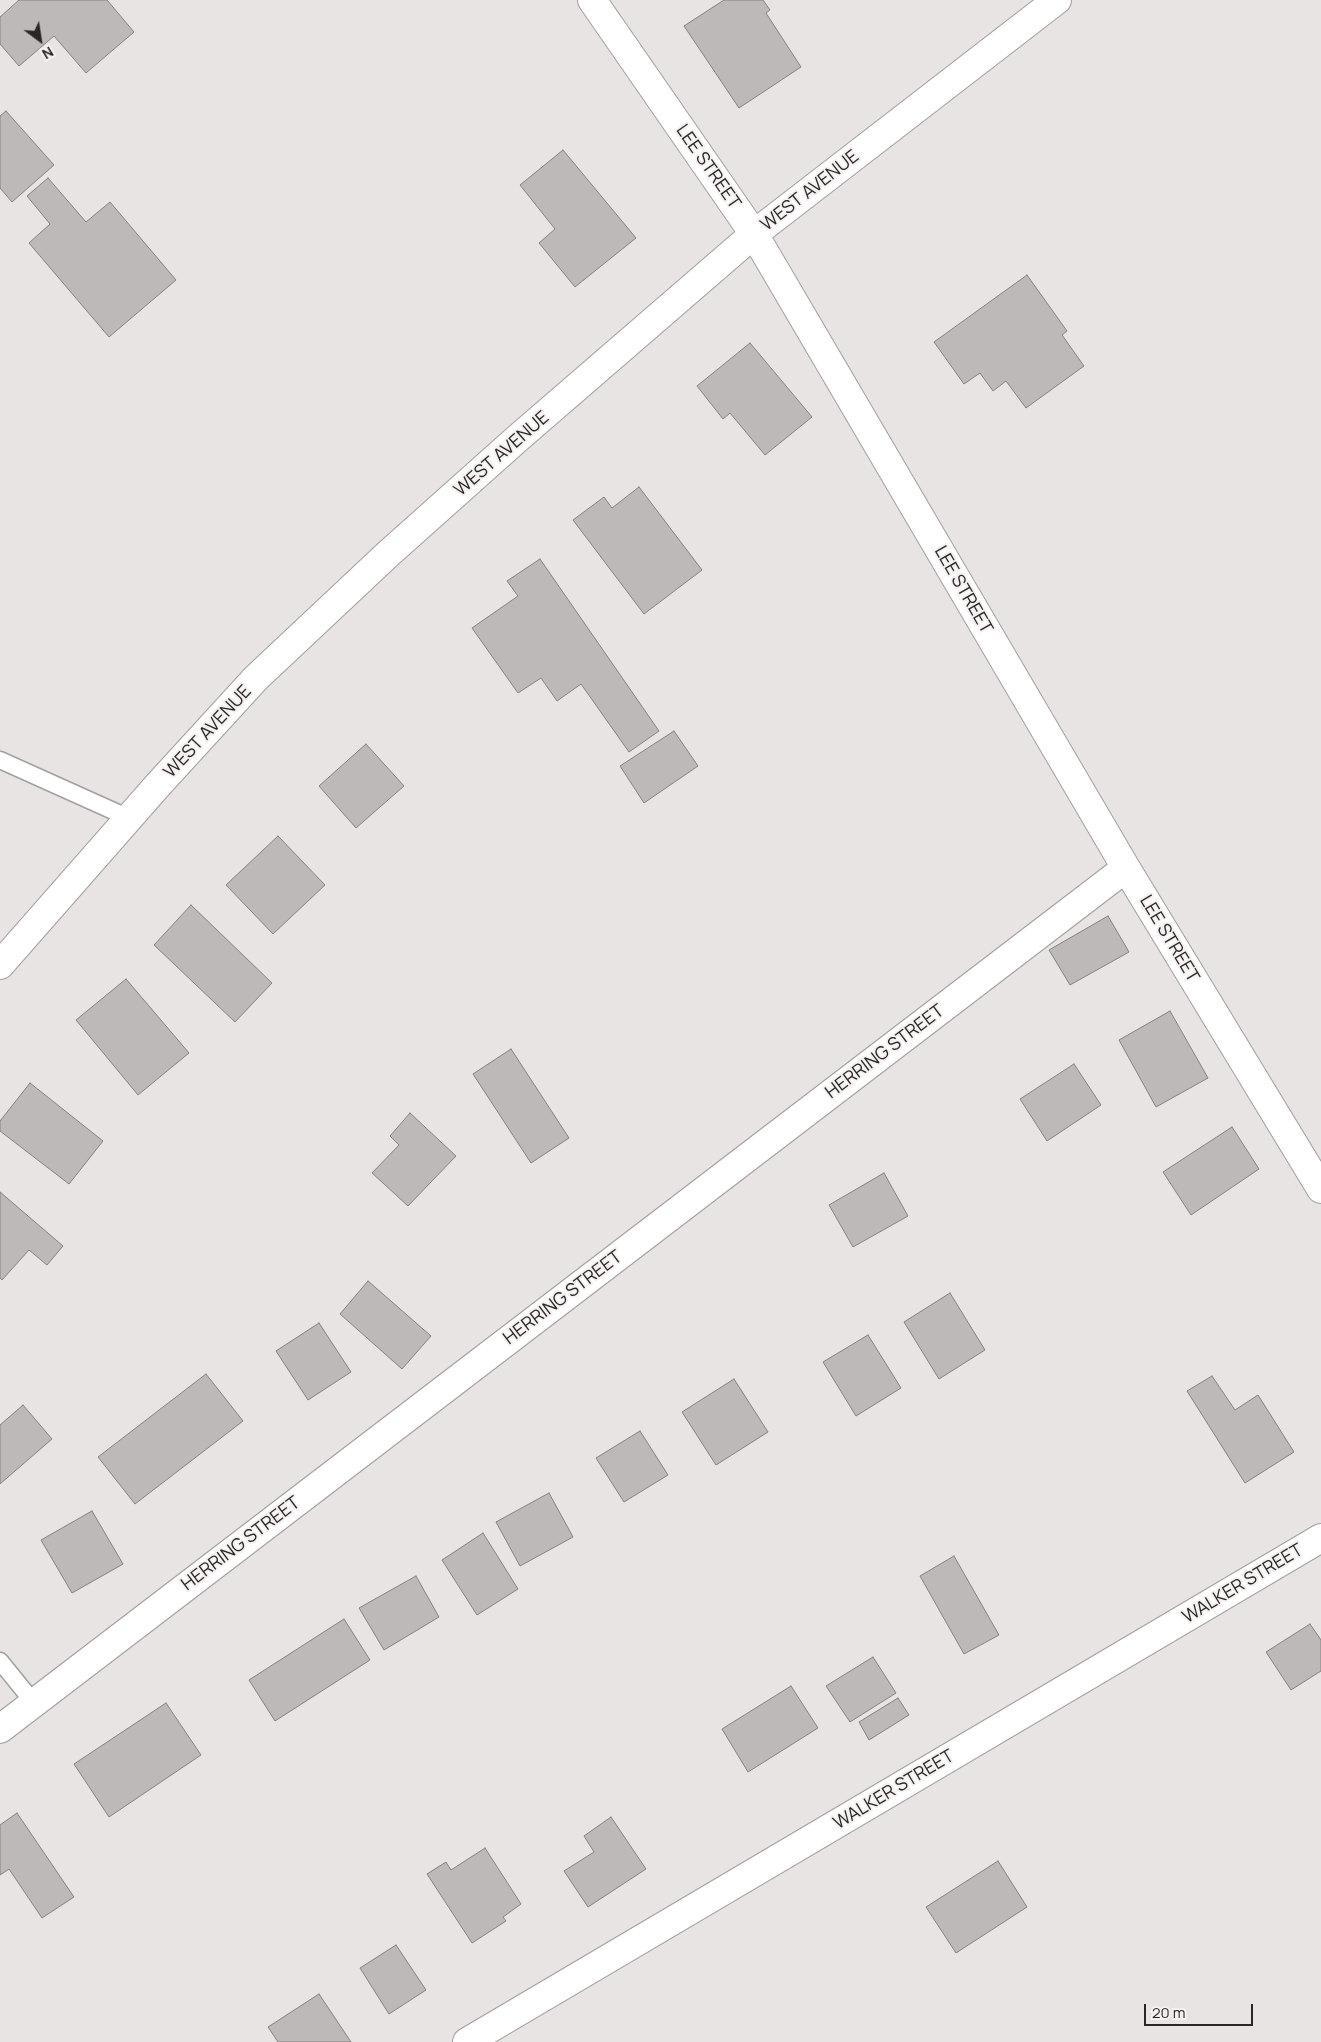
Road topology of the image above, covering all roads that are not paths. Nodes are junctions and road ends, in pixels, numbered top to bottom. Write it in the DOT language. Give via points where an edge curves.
graph roads {
  1 [pos="592,0"];
  2 [pos="1057,0"];
  3 [pos="754,234"];
  4 [pos="0,760"];
  5 [pos="129,818"];
  6 [pos="1126,868"];
  7 [pos="0,965"];
  8 [pos="1321,1189"];
  9 [pos="1321,1538"];
  10 [pos="0,1661"];
  11 [pos="34,1703"];
  12 [pos="0,1729"];
  13 [pos="467,2042"];
  1 -- 3 [label="street, LEE STREET"];
  2 -- 3 [label="street, WEST AVENUE"];
  3 -- 5 [label="street, WEST AVENUE" via="388,554 256,678"];
  3 -- 6 [label="street, LEE STREET"];
  4 -- 5 [label="lane"];
  5 -- 7 [label="street, WEST AVENUE"];
  6 -- 8 [label="street, LEE STREET"];
  6 -- 11 [label="street, HERRING STREET"];
  9 -- 13 [label="street, WALKER STREET"];
  10 -- 11 [label="lane"];
  11 -- 12 [label="street, HERRING STREET"];
}
